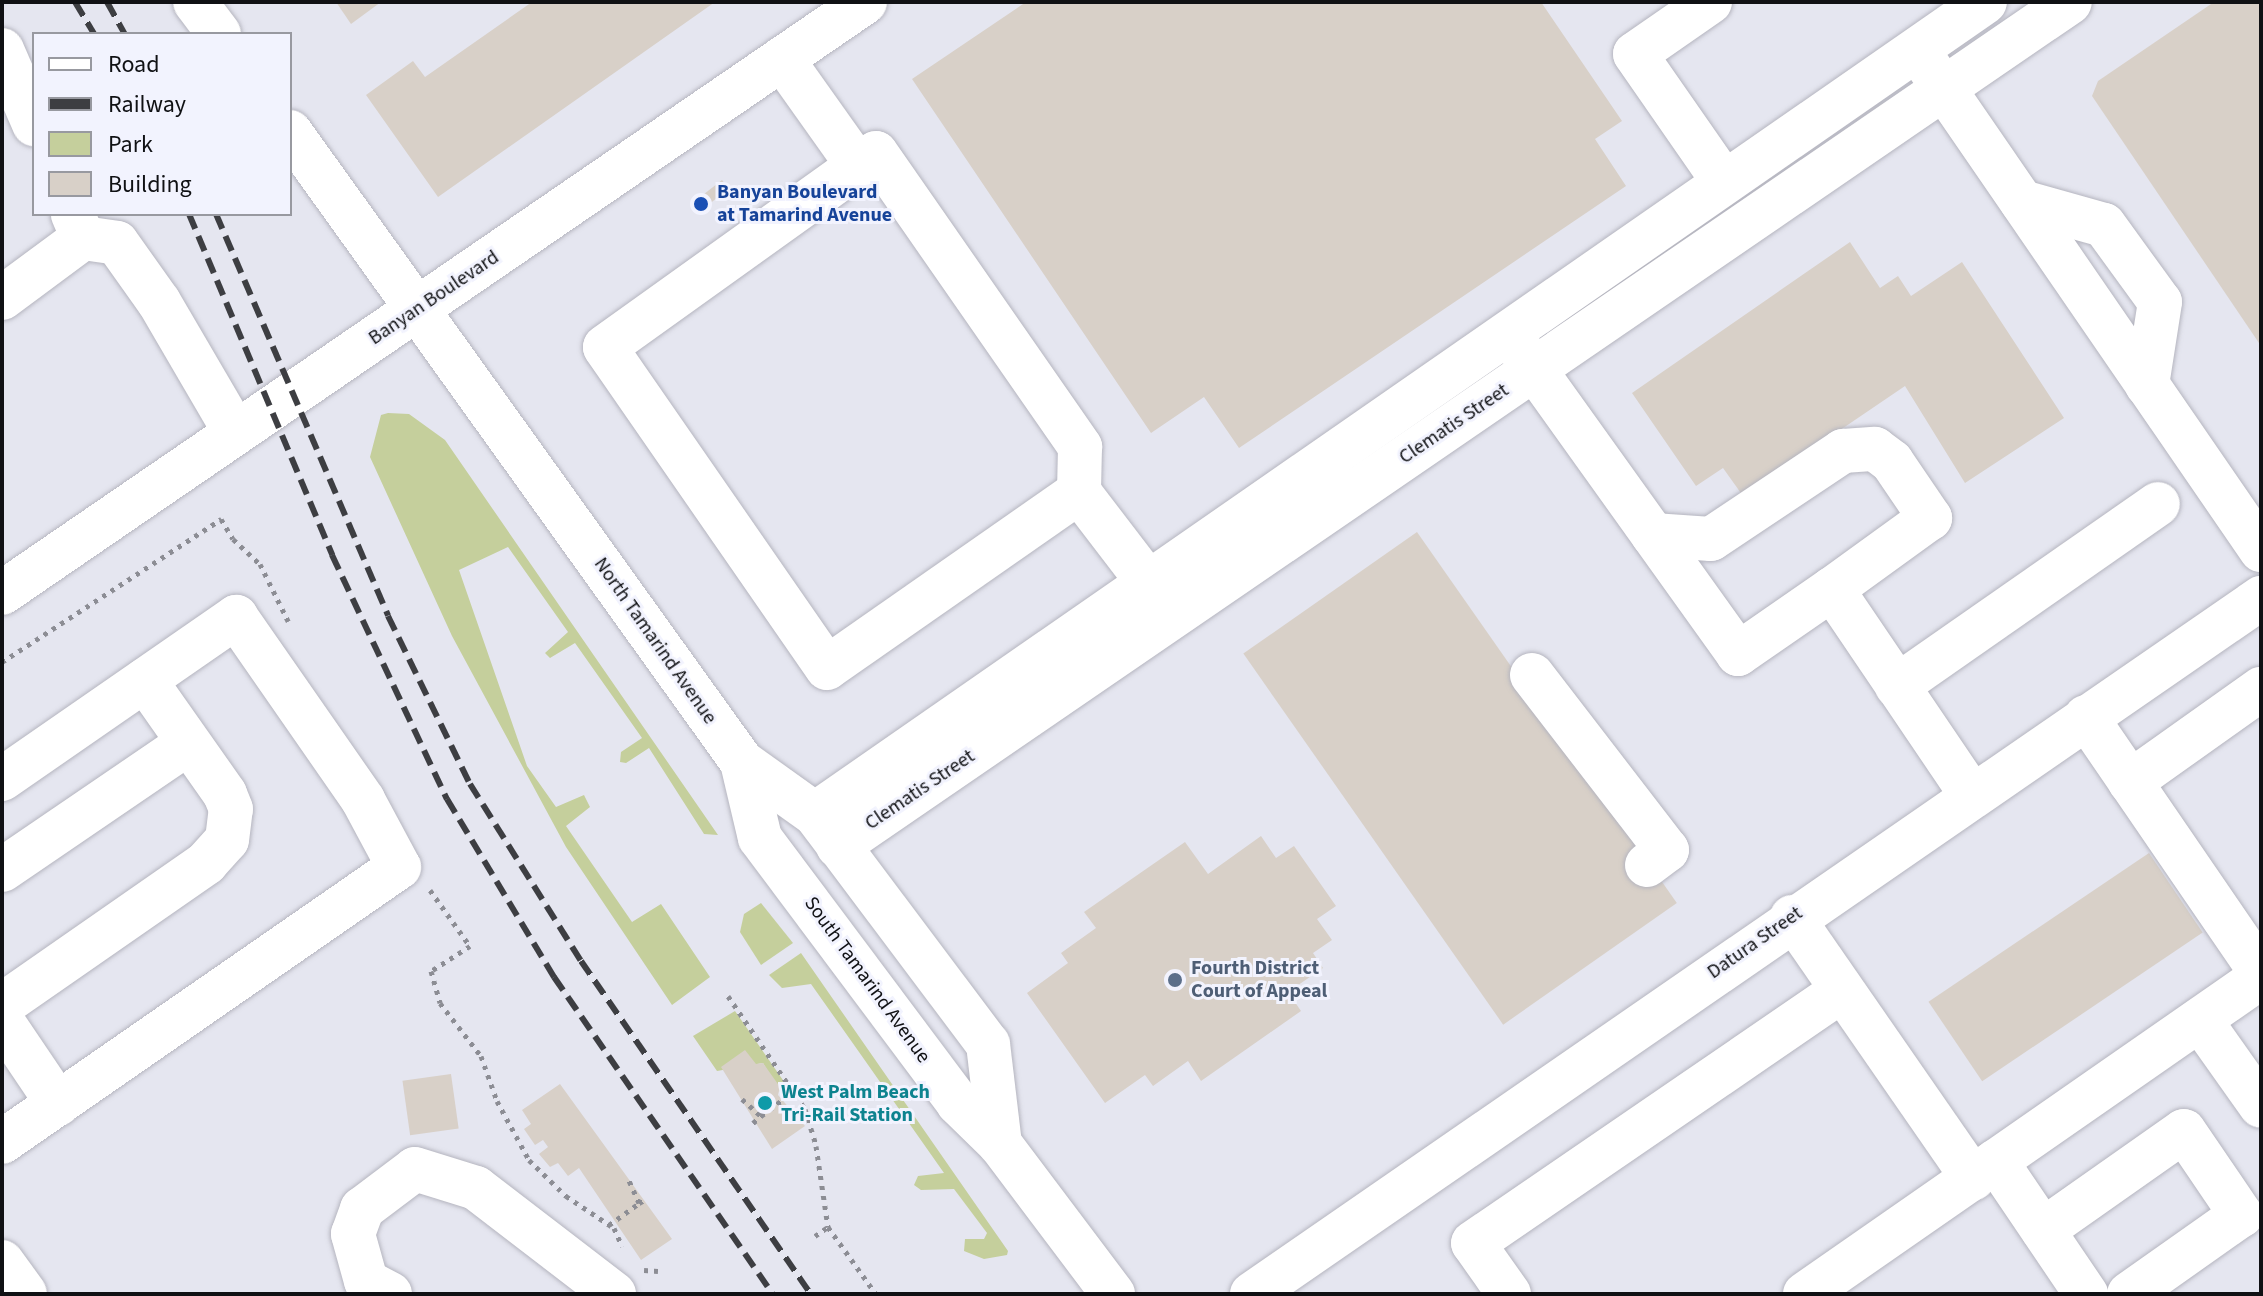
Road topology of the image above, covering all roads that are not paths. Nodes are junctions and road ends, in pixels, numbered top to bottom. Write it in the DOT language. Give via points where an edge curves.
graph roads {
  1 [pos="195,2"];
  2 [pos="865,2"];
  3 [pos="1710,2"];
  4 [pos="2070,2"];
  5 [pos="1963,8"];
  6 [pos="218,32"];
  7 [pos="1917,49"];
  8 [pos="2,50"];
  9 [pos="782,59"];
  10 [pos="1943,89"];
  11 [pos="32,119"];
  12 [pos="292,135"];
  13 [pos="858,166"];
  14 [pos="1724,182"];
  15 [pos="2022,202"];
  16 [pos="78,226"];
  17 [pos="2,298"];
  18 [pos="420,309"];
  19 [pos="1508,332"];
  20 [pos="1534,369"];
  21 [pos="2147,385"];
  22 [pos="235,432"];
  23 [pos="1079,492"];
  24 [pos="2158,504"];
  25 [pos="1653,535"];
  26 [pos="2261,550"];
  27 [pos="1147,581"];
  28 [pos="1832,589"];
  29 [pos="2,593"];
  30 [pos="2261,598"];
  31 [pos="1532,675"];
  32 [pos="145,680"];
  33 [pos="1897,686"];
  34 [pos="2261,689"];
  35 [pos="2086,717"];
  36 [pos="188,743"];
  37 [pos="742,762"];
  38 [pos="2,779"];
  39 [pos="2130,782"];
  40 [pos="1971,794"];
  41 [pos="826,830"];
  42 [pos="1647,865"];
  43 [pos="784,868"];
  44 [pos="2,870"];
  45 [pos="1792,917"];
  46 [pos="910,941"];
  47 [pos="2261,975"];
  48 [pos="1842,990"];
  49 [pos="2,1005"];
  50 [pos="2200,1020"];
  51 [pos="2,1021"];
  52 [pos="58,1104"];
  53 [pos="2261,1106"];
  54 [pos="2,1142"];
  55 [pos="1000,1144"];
  56 [pos="1984,1170"];
  57 [pos="2043,1230"];
  58 [pos="390,1294"];
  59 [pos="614,1294"];
  60 [pos="1113,1294"];
  61 [pos="1252,1294"];
  62 [pos="1509,1294"];
  63 [pos="1805,1294"];
  64 [pos="2086,1294"];
  65 [pos="2129,1294"];
  1 -- 6 [label="street"];
  2 -- 9 [label="street, Banyan Boulevard"];
  3 -- 14 [label="street" via="1635,54"];
  4 -- 10 [label="street, Clematis Street"];
  5 -- 7 [label="street"];
  7 -- 10 [label="street"];
  7 -- 14 [label="street"];
  8 -- 11 [label="street"];
  9 -- 13 [label="street"];
  9 -- 18 [label="street, Banyan Boulevard"];
  10 -- 15 [label="street"];
  10 -- 20 [label="street, Clematis Street"];
  12 -- 18 [label="street, North Tamarind Avenue"];
  13 -- 23 [label="street" via="876,153 1080,447"];
  13 -- 23 [label="street" via="605,347 827,668"];
  14 -- 19 [label="street"];
  15 -- 21 [label="street"];
  15 -- 21 [label="street" via="2104,225 2160,302"];
  16 -- 17 [label="street"];
  16 -- 22 [label="street" via="117,243 159,302"];
  18 -- 22 [label="street, Banyan Boulevard"];
  18 -- 37 [label="street, North Tamarind Avenue"];
  19 -- 20 [label="street"];
  19 -- 27 [label="street"];
  20 -- 25 [label="street"];
  20 -- 41 [label="street, Clematis Street"];
  21 -- 26 [label="street"];
  22 -- 29 [label="street, Banyan Boulevard"];
  23 -- 27 [label="street"];
  24 -- 33 [label="street"];
  25 -- 28 [label="street" via="1738,654"];
  25 -- 28 [label="street" via="1711,539 1843,451 1875,449 1892,462 1930,518"];
  27 -- 41 [label="street"];
  28 -- 33 [label="street"];
  30 -- 35 [label="street, Datura Street"];
  31 -- 42 [label="street" via="1667,850"];
  32 -- 36 [label="street"];
  32 -- 38 [label="street"];
  32 -- 52 [label="street" via="236,617 363,800 399,867"];
  33 -- 40 [label="street"];
  34 -- 39 [label="street"];
  35 -- 39 [label="street"];
  35 -- 40 [label="street, Datura Street"];
  36 -- 44 [label="street"];
  36 -- 49 [label="street" via="231,809 229,832 218,853"];
  37 -- 41 [label="street, North Tamarind Avenue"];
  37 -- 43 [label="street, South Tamarind Avenue" via="760,838"];
  39 -- 47 [label="street"];
  40 -- 45 [label="street, Datura Street"];
  41 -- 46 [label="street, North Tamarind Avenue"];
  43 -- 46 [label="street" via="816,875"];
  43 -- 55 [label="street, South Tamarind Avenue" via="958,1103"];
  45 -- 48 [label="street"];
  45 -- 61 [label="street, Datura Street"];
  46 -- 55 [label="street, North Tamarind Avenue" via="988,1044"];
  47 -- 50 [label="street"];
  48 -- 56 [label="street"];
  48 -- 62 [label="street" via="1473,1243"];
  50 -- 53 [label="street"];
  50 -- 56 [label="street"];
  51 -- 52 [label="street"];
  52 -- 54 [label="street"];
  55 -- 60 [label="street, South Tamarind Avenue"];
  56 -- 57 [label="street"];
  56 -- 63 [label="street"];
  57 -- 64 [label="street"];
  57 -- 65 [label="street" via="2184,1131 2241,1215"];
  58 -- 59 [label="street" via="366,1281 353,1234 362,1209 415,1169 476,1188"];
}
